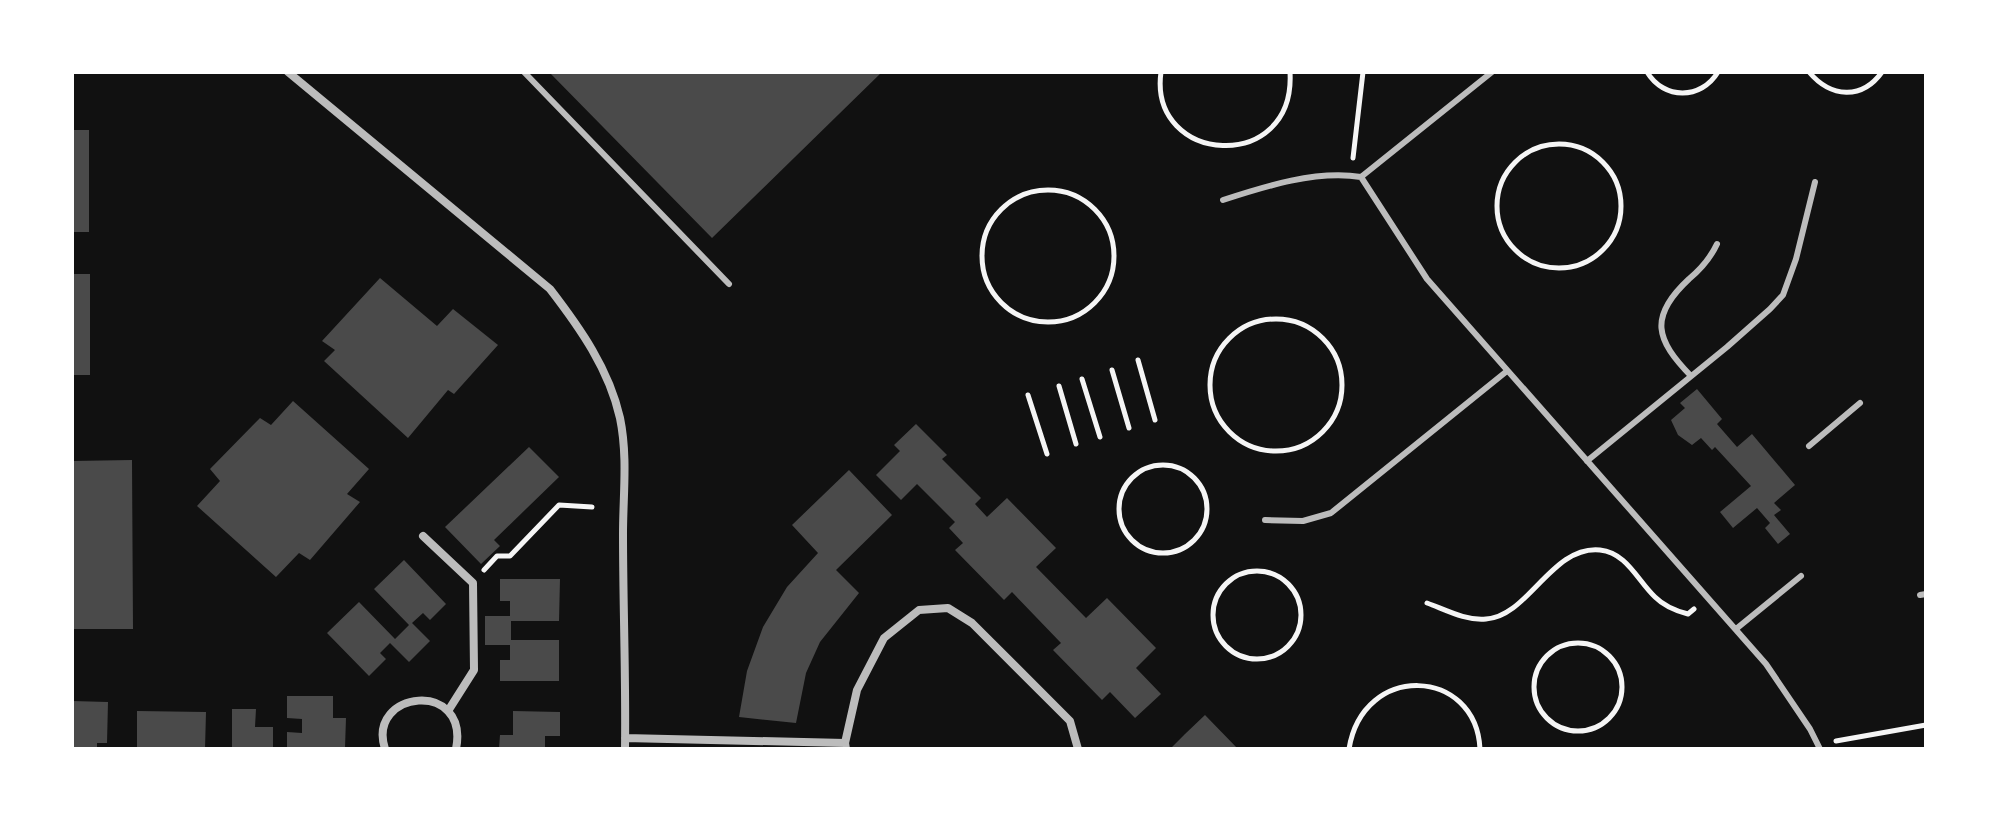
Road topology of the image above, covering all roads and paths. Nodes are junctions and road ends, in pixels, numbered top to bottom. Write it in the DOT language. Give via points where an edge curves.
graph roads {
  1 [pos="288,72"];
  2 [pos="524,72"];
  3 [pos="1161,72"];
  4 [pos="1290,72"];
  5 [pos="1363,72"];
  6 [pos="1492,72"];
  7 [pos="1647,72"];
  8 [pos="1718,72"];
  9 [pos="1809,72"];
  10 [pos="1882,72"];
  11 [pos="1350,175"];
  12 [pos="1361,177"];
  13 [pos="1815,182"];
  14 [pos="1070,194"];
  15 [pos="1223,200"];
  16 [pos="1717,244"];
  17 [pos="1545,267"];
  18 [pos="729,284"];
  19 [pos="1296,323"];
  20 [pos="1138,360"];
  21 [pos="1112,370"];
  22 [pos="1507,371"];
  23 [pos="1691,376"];
  24 [pos="1082,379"];
  25 [pos="1059,386"];
  26 [pos="1028,395"];
  27 [pos="1860,403"];
  28 [pos="1155,420"];
  29 [pos="1129,428"];
  30 [pos="1100,437"];
  31 [pos="1076,444"];
  32 [pos="1809,446"];
  33 [pos="1047,454"];
  34 [pos="1587,461"];
  35 [pos="592,507"];
  36 [pos="1265,520"];
  37 [pos="1123,526"];
  38 [pos="423,536"];
  39 [pos="1801,576"];
  40 [pos="473,583"];
  41 [pos="1707,598"];
  42 [pos="1427,603"];
  43 [pos="1214,624"];
  44 [pos="1736,629"];
  45 [pos="1534,690"];
  46 [pos="448,711"];
  47 [pos="1926,725"];
  48 [pos="625,738"];
  49 [pos="846,746"];
  50 [pos="1820,747"];
  51 [pos="385,749"];
  52 [pos="456,749"];
  53 [pos="625,749"];
  54 [pos="1078,749"];
  55 [pos="1349,749"];
  56 [pos="1480,749"];
  1 -- 48 [label="street" via="550,289 600,364 619,416 625,460"];
  2 -- 18 [label="lane"];
  3 -- 4 [label="path" via="1165,106 1180,129 1204,143 1232,147 1271,129 1287,104"];
  5 -- 11 [label="path"];
  6 -- 12 [label="lane"];
  7 -- 8 [label="path" via="1659,86 1682,94 1705,87"];
  9 -- 10 [label="path" via="1836,93 1869,86"];
  11 -- 12 [label="lane"];
  11 -- 15 [label="lane" via="1258,188"];
  12 -- 22 [label="lane" via="1427,279"];
  13 -- 23 [label="lane" via="1783,295"];
  14 -- 14 [label="path" via="1025,195 1000,212 986,236 986,277 1000,301 1022,317 1050,322 1079,314 1102,295 1109,281 1114,252 1105,223 1096,210"];
  16 -- 23 [label="lane" via="1664,314 1664,344"];
  17 -- 17 [label="path" via="1587,262 1608,243 1620,217 1619,190 1607,167 1574,146 1548,145 1524,155 1504,176 1499,190 1502,232 1519,254"];
  19 -- 19 [label="path" via="1280,319 1248,326 1222,347 1214,362 1210,396 1215,410 1232,435 1260,449 1290,450 1305,444 1330,423 1337,408 1341,373 1335,357 1312,330"];
  20 -- 28 [label="path"];
  21 -- 29 [label="path"];
  22 -- 34 [label="lane"];
  22 -- 36 [label="lane" via="1331,513 1303,521"];
  23 -- 34 [label="lane"];
  24 -- 30 [label="path"];
  25 -- 31 [label="path"];
  26 -- 33 [label="path"];
  27 -- 32 [label="lane"];
  34 -- 41 [label="lane"];
  35 -- 40 [label="path" via="559,505 510,556 497,556"];
  37 -- 37 [label="path" via="1151,552 1176,551 1204,526 1202,489 1184,470 1145,469 1126,487 1120,512"];
  38 -- 40 [label="street"];
  39 -- 44 [label="lane"];
  40 -- 46 [label="street" via="474,670"];
  41 -- 42 [label="path" via="1688,614 1674,610 1656,599 1623,558 1600,550 1566,560 1500,617 1465,618"];
  41 -- 44 [label="lane"];
  43 -- 43 [label="path" via="1233,652 1266,658 1294,639 1300,606 1282,579 1249,572 1221,590"];
  44 -- 50 [label="lane" via="1766,664"];
  45 -- 45 [label="path" via="1546,717 1563,728 1583,731 1602,724 1615,709 1621,681 1607,654 1578,643 1558,648 1543,661"];
  46 -- 51 [label="street" via="427,700 404,703 387,719"];
  46 -- 52 [label="street" via="458,735"];
  47 -- 50 [label="path"];
  48 -- 49 [label="street"];
  48 -- 53 [label="street"];
  49 -- 54 [label="street" via="857,690 884,638 919,610 948,608 972,623 1070,721"];
  55 -- 56 [label="path" via="1357,721 1377,698 1405,686 1420,686 1435,688 1461,704 1478,730"];
}
